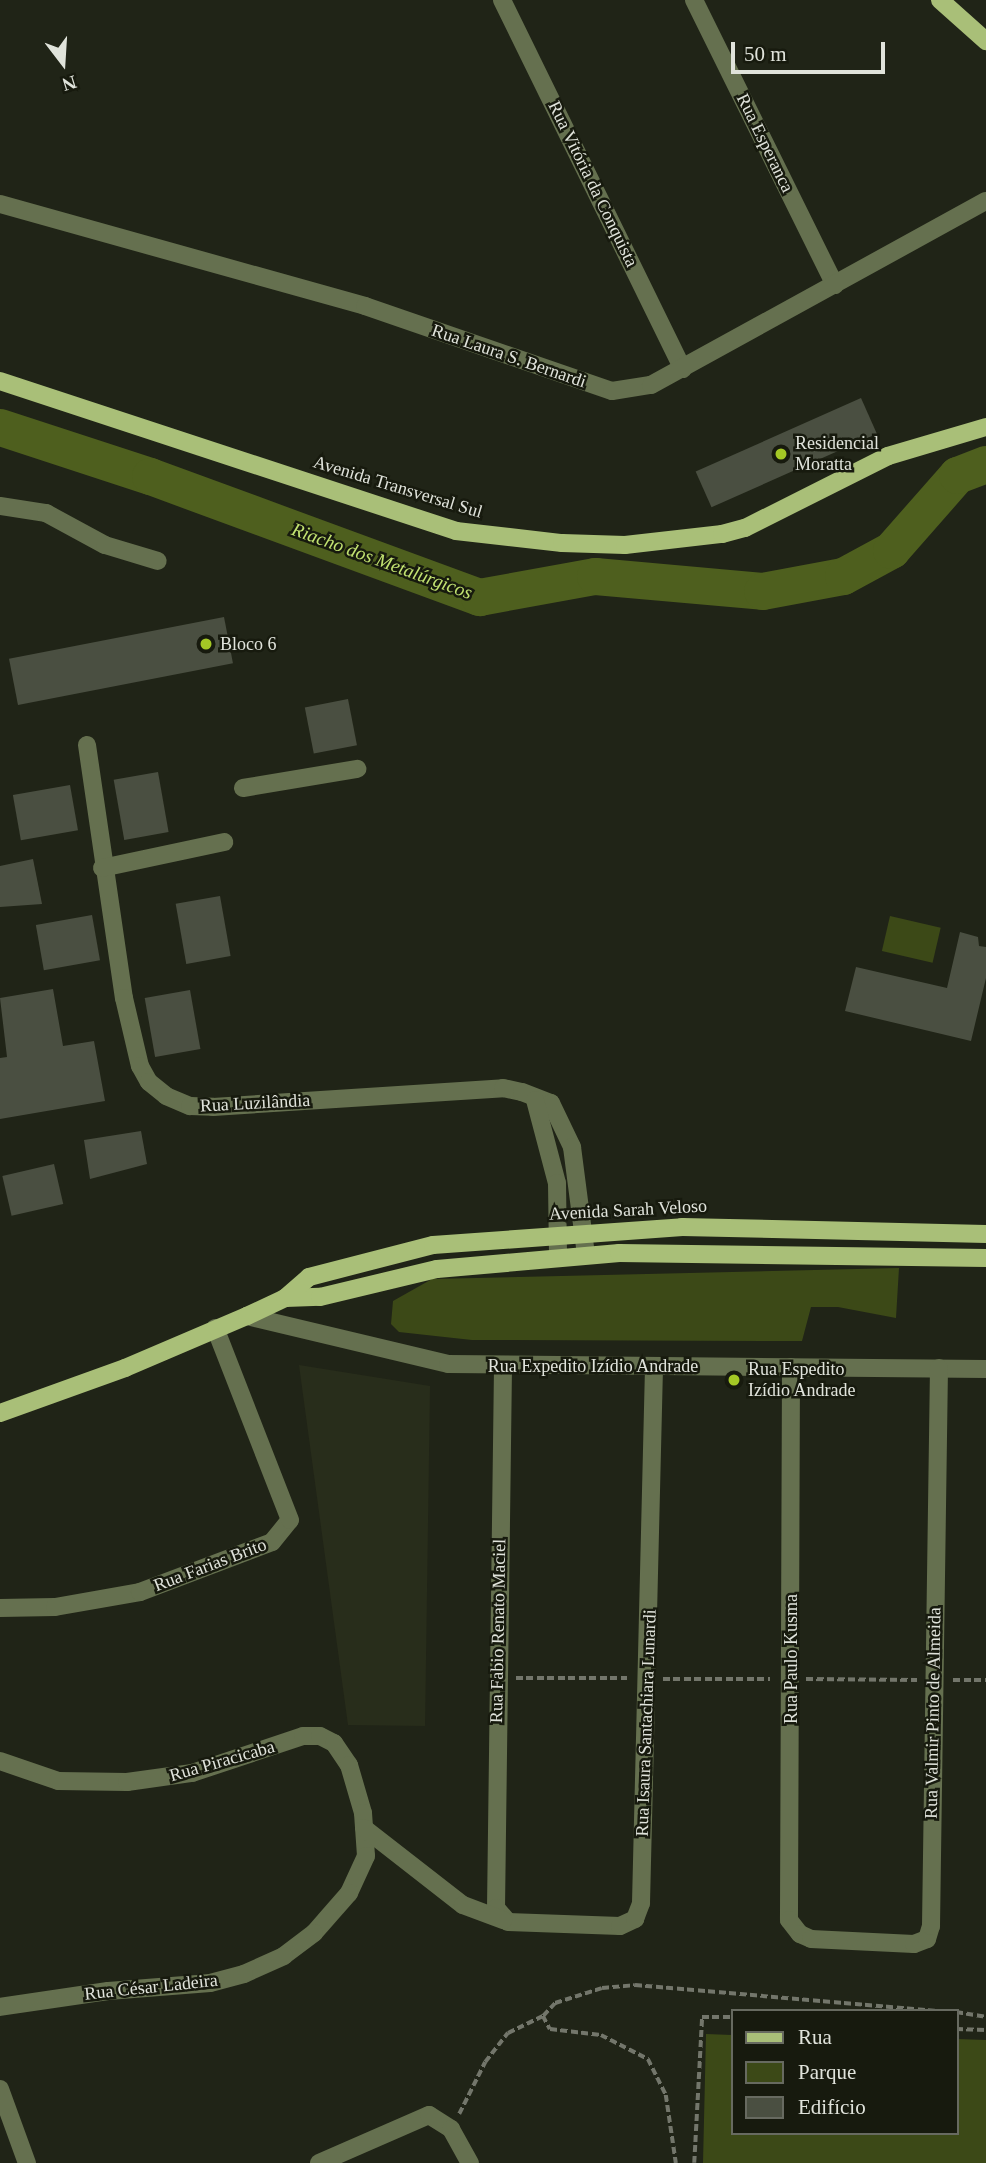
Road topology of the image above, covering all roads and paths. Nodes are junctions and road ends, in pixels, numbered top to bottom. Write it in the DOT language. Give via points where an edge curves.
graph roads {
  1 [pos="502,0"];
  2 [pos="694,0"];
  3 [pos="940,0"];
  4 [pos="986,41"];
  5 [pos="986,201"];
  6 [pos="0,204"];
  7 [pos="835,285"];
  8 [pos="683,369"];
  9 [pos="0,381"];
  10 [pos="986,427"];
  11 [pos="0,506"];
  12 [pos="158,561"];
  13 [pos="88,745"];
  14 [pos="357,769"];
  15 [pos="243,788"];
  16 [pos="223,842"];
  17 [pos="102,868"];
  18 [pos="535,1100"];
  19 [pos="584,1233"];
  20 [pos="986,1234"];
  21 [pos="559,1235"];
  22 [pos="586,1255"];
  23 [pos="558,1258"];
  24 [pos="986,1258"];
  25 [pos="285,1298"];
  26 [pos="247,1316"];
  27 [pos="215,1328"];
  28 [pos="654,1366"];
  29 [pos="503,1367"];
  30 [pos="791,1367"];
  31 [pos="939,1368"];
  32 [pos="986,1369"];
  33 [pos="0,1413"];
  34 [pos="0,1608"];
  35 [pos="497,1678"];
  36 [pos="649,1678"];
  37 [pos="791,1679"];
  38 [pos="933,1680"];
  39 [pos="986,1680"];
  40 [pos="0,1761"];
  41 [pos="349,1765"];
  42 [pos="364,1828"];
  43 [pos="503,1920"];
  44 [pos="811,1939"];
  45 [pos="0,2007"];
  46 [pos="917,2009"];
  47 [pos="958,2012"];
  48 [pos="543,2016"];
  49 [pos="730,2017"];
  50 [pos="986,2017"];
  51 [pos="958,2029"];
  52 [pos="986,2031"];
  53 [pos="0,2089"];
  54 [pos="451,2129"];
  55 [pos="350,2156"];
  56 [pos="27,2163"];
  57 [pos="319,2163"];
  58 [pos="470,2163"];
  59 [pos="676,2163"];
  60 [pos="695,2163"];
  1 -- 8 [label="street, Rua Vitória da Conquista"];
  2 -- 7 [label="street, Rua Esperanca"];
  3 -- 4 [label="main road"];
  5 -- 7 [label="street, Rua Laura S. Bernardi"];
  6 -- 8 [label="street, Rua Laura S. Bernardi" via="365,306 612,391 651,385"];
  7 -- 8 [label="street, Rua Laura S. Bernardi"];
  9 -- 10 [label="main road, Avenida Transversal Sul" via="456,531 562,543 625,545 733,531 888,456"];
  11 -- 12 [label="street" via="46,513 105,545"];
  13 -- 17 [label="street, Rua Luzilândia"];
  14 -- 15 [label="street"];
  16 -- 17 [label="street"];
  17 -- 18 [label="street, Rua Luzilândia" via="140,1066 166,1096 190,1106 214,1107 503,1088"];
  18 -- 19 [label="street, Rua Luzilândia" via="551,1103 572,1147"];
  18 -- 21 [label="street" via="557,1183"];
  19 -- 20 [label="main road, Avenida Sarah Veloso" via="682,1227"];
  19 -- 21 [label="main road, Avenida Sarah Veloso"];
  19 -- 22 [label="street, Rua Luzilândia"];
  21 -- 23 [label="street"];
  21 -- 25 [label="main road, Avenida Sarah Veloso" via="433,1245 370,1259 309,1277"];
  22 -- 23 [label="main road, Avenida Sarah Veloso"];
  22 -- 24 [label="main road, Avenida Sarah Veloso" via="682,1251 911,1260"];
  23 -- 25 [label="main road, Avenida Sarah Veloso" via="437,1269 320,1297"];
  25 -- 26 [label="main road, Avenida Sarah Veloso"];
  26 -- 27 [label="main road, Avenida Sarah Veloso"];
  26 -- 29 [label="street, Rua Expedito Izídio Andrade" via="448,1364"];
  27 -- 33 [label="main road, Avenida Sarah Veloso" via="125,1368"];
  27 -- 34 [label="street, Rua Farias Brito" via="290,1520 272,1542 140,1592 55,1607"];
  28 -- 29 [label="street, Rua Expedito Izídio Andrade"];
  28 -- 30 [label="street, Rua Expedito Izídio Andrade"];
  28 -- 36 [label="street, Rua Isaura Santachiara Lunardi"];
  29 -- 35 [label="street, Rua Fabio Renato Maciel"];
  30 -- 31 [label="street, Rua Expedito Izídio Andrade"];
  30 -- 37 [label="street, Rua Paulo Kusma"];
  31 -- 32 [label="street, Rua Expedito Izídio Andrade"];
  31 -- 38 [label="street, Rua Valmir Pinto de Almeida"];
  35 -- 36 [label="path"];
  35 -- 43 [label="street, Rua Fabio Renato Maciel" via="495,1896"];
  36 -- 37 [label="path"];
  36 -- 43 [label="street, Rua Isaura Santachiara Lunardi" via="638,1913 620,1926"];
  37 -- 38 [label="path"];
  37 -- 44 [label="street, Rua Paulo Kusma" via="786,1906 794,1929"];
  38 -- 39 [label="path"];
  38 -- 44 [label="street, Rua Valmir Pinto de Almeida" via="930,1934 914,1944"];
  40 -- 41 [label="street, Rua Piracicaba" via="58,1781 127,1782 192,1773 303,1736 320,1736 334,1743"];
  41 -- 42 [label="street, Rua César Ladeira"];
  42 -- 43 [label="street" via="463,1905"];
  42 -- 45 [label="street, Rua César Ladeira" via="366,1856 349,1893 314,1933 284,1956 210,1983 108,1991"];
  46 -- 48 [label="path" via="635,1985 568,1997"];
  47 -- 50 [label="path"];
  48 -- 54 [label="path" via="508,2033 485,2062"];
  48 -- 59 [label="path" via="550,2029 601,2035 648,2059 666,2095"];
  49 -- 60 [label="path" via="702,2017"];
  51 -- 52 [label="path"];
  53 -- 56 [label="street"];
  54 -- 55 [label="street" via="429,2115"];
  54 -- 58 [label="street"];
  55 -- 57 [label="street"];
}
